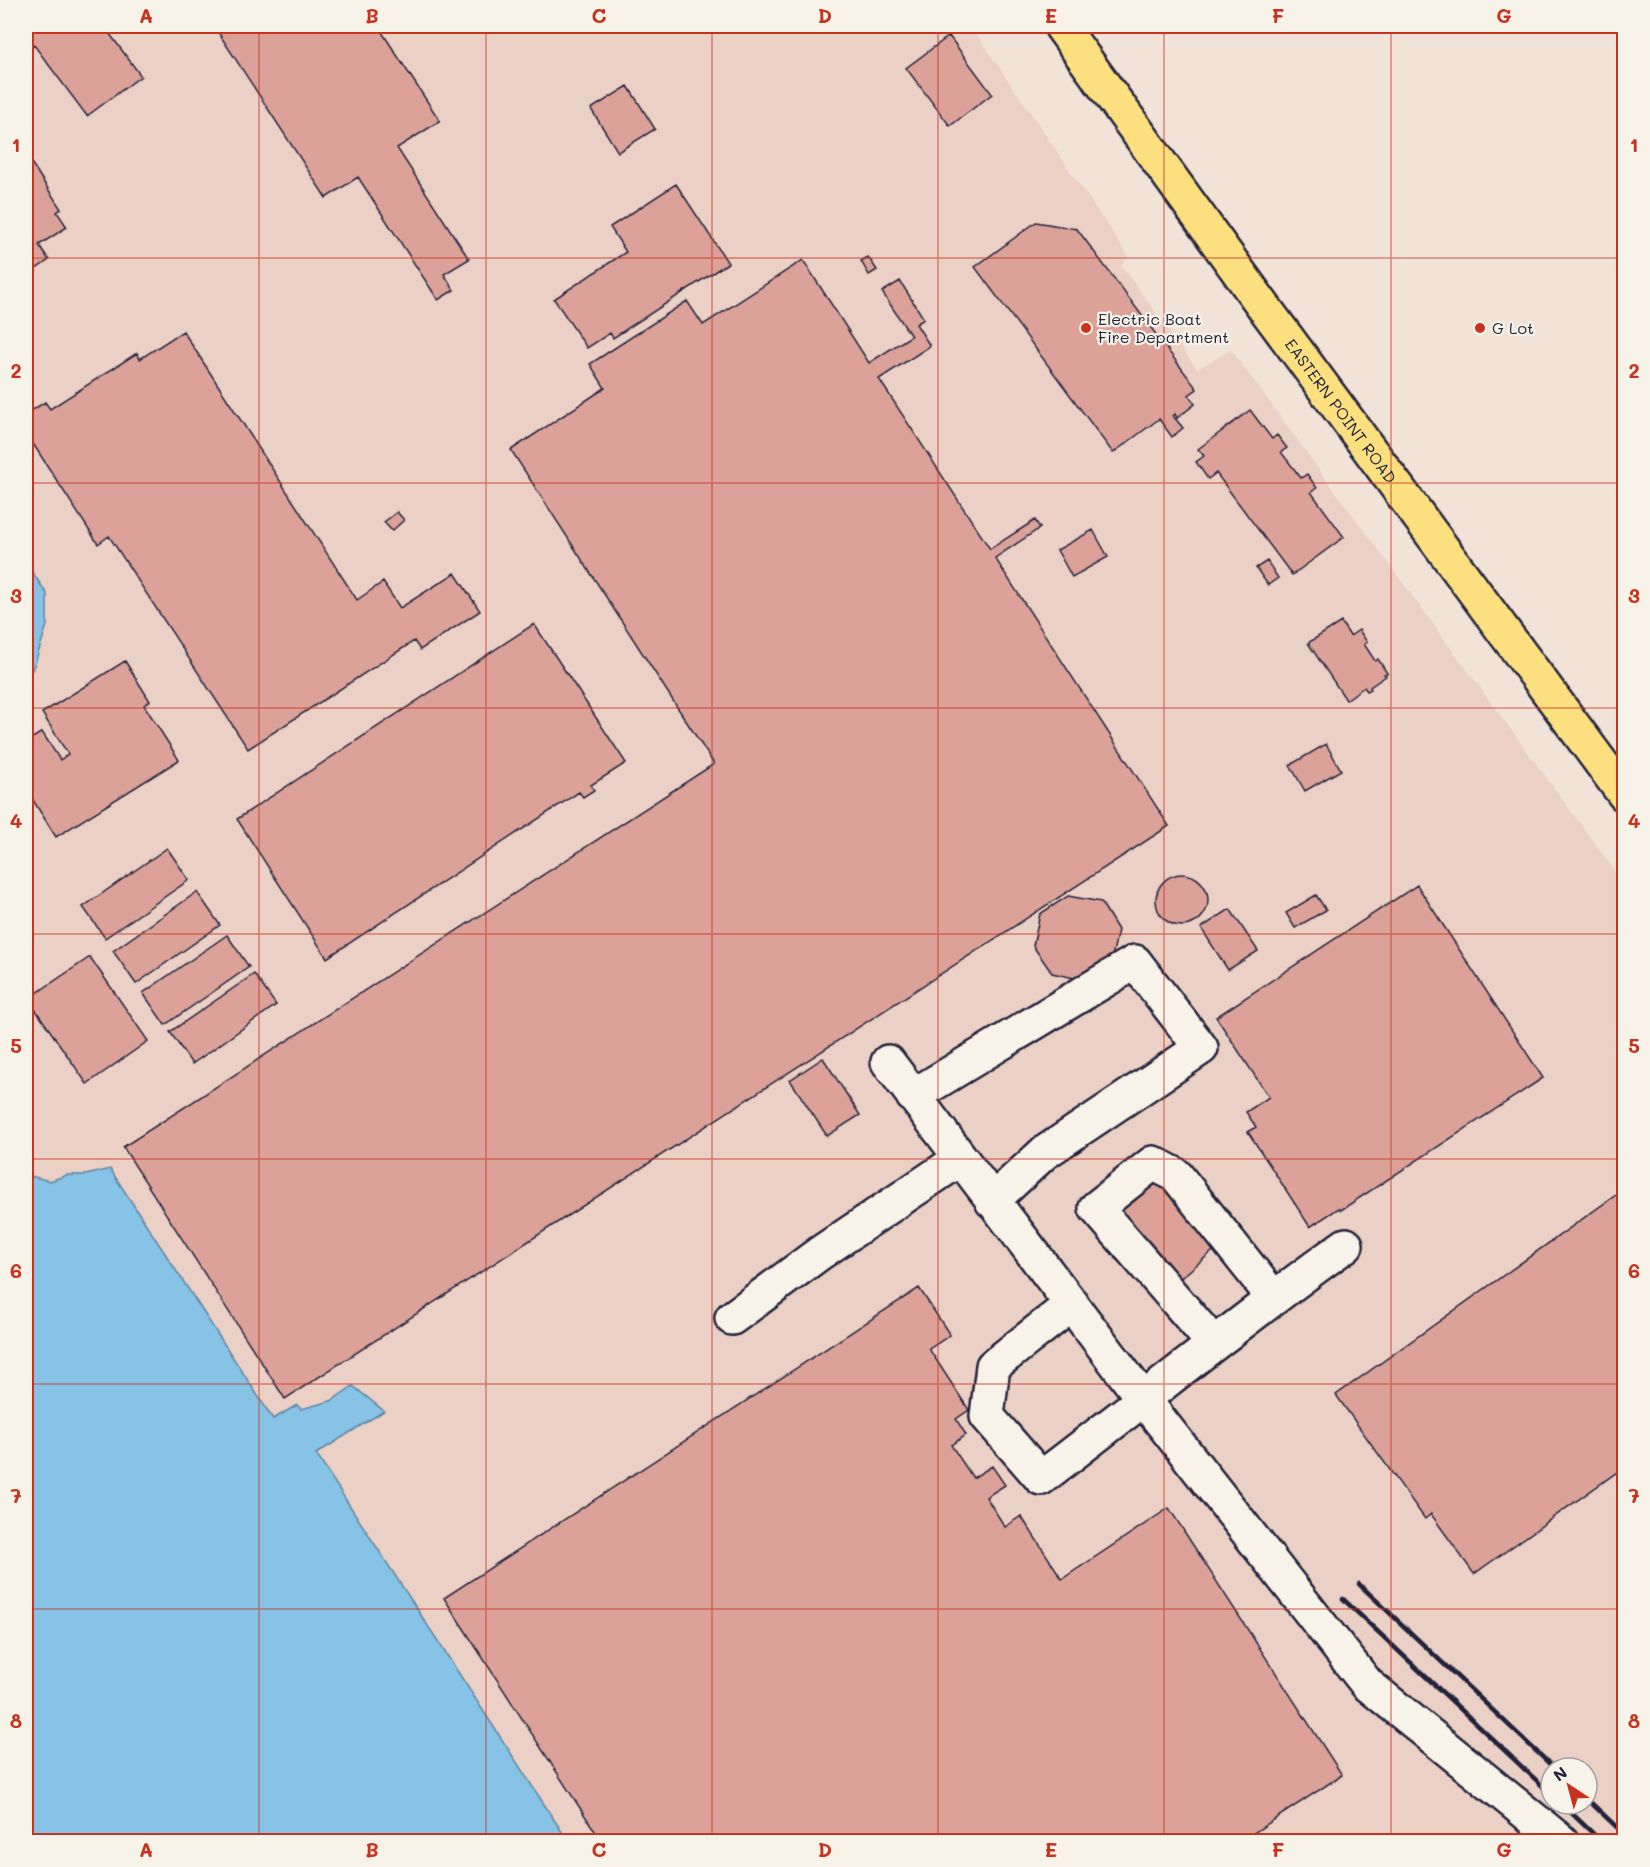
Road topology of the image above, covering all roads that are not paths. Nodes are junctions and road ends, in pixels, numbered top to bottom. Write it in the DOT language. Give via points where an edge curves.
graph roads {
  1 [pos="1061,26"];
  2 [pos="1624,794"];
  3 [pos="888,1062"];
  4 [pos="913,1096"];
  5 [pos="960,1159"];
  6 [pos="992,1201"];
  7 [pos="1346,1245"];
  8 [pos="1273,1297"];
  9 [pos="1072,1304"];
  10 [pos="732,1318"];
  11 [pos="1214,1344"];
  12 [pos="1144,1400"];
  13 [pos="1562,1842"];
  1 -- 2 [label="main road, EASTERN POINT ROAD" via="1264,308"];
  3 -- 4 [label="lane"];
  4 -- 5 [label="lane"];
  4 -- 6 [label="lane" via="1135,962 1201,1048 1044,1154"];
  5 -- 6 [label="lane"];
  5 -- 10 [label="lane"];
  6 -- 9 [label="lane"];
  7 -- 8 [label="lane"];
  8 -- 11 [label="lane"];
  8 -- 11 [label="lane" via="1176,1175 1153,1163 1096,1208"];
  9 -- 12 [label="lane"];
  9 -- 12 [label="lane" via="993,1366 987,1416 1041,1478"];
  11 -- 12 [label="lane"];
  12 -- 13 [label="lane" via="1367,1684"];
}
